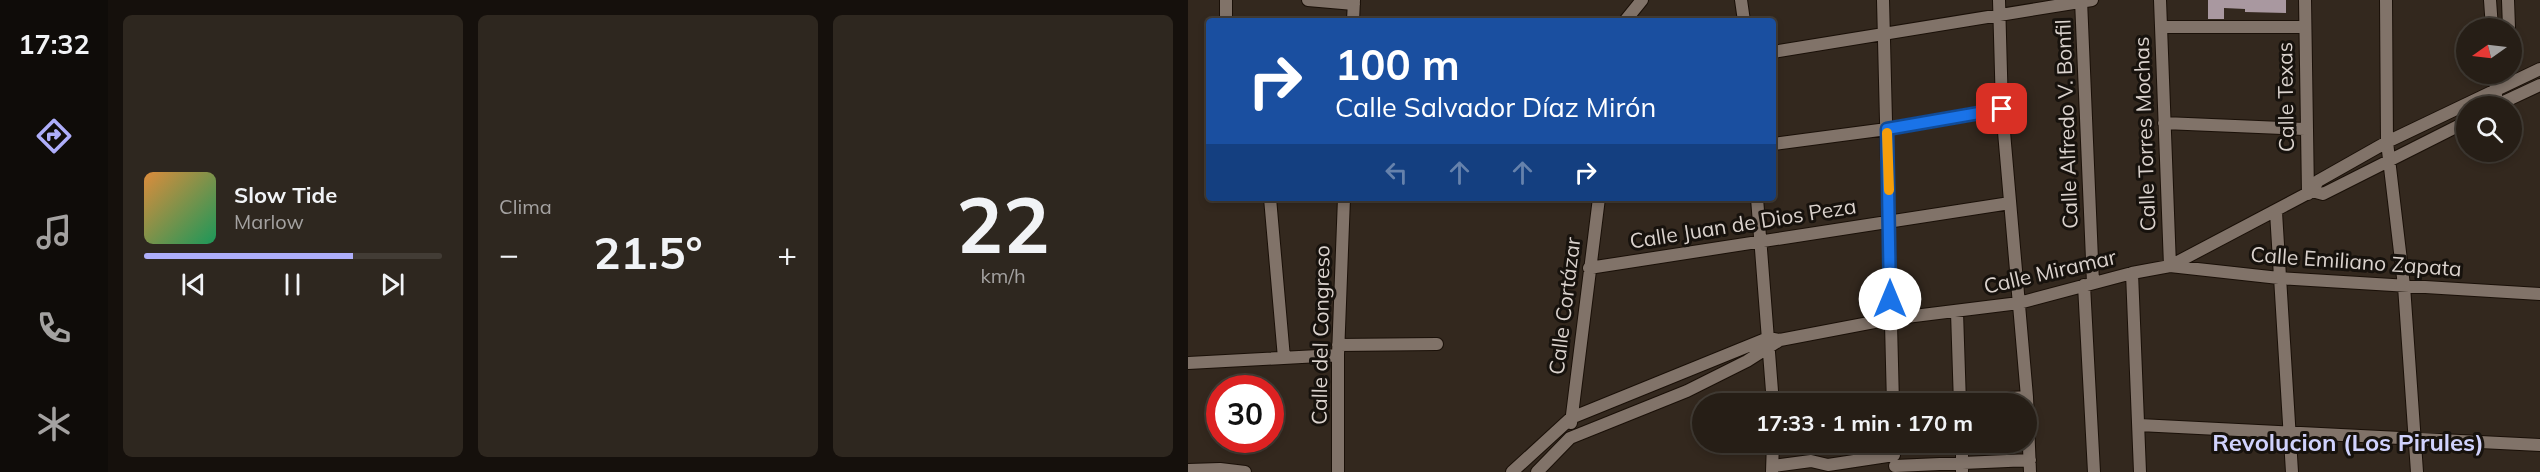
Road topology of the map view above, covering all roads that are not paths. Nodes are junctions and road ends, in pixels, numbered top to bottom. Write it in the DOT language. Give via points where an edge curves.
graph roads {
  1 [pos="1226,0"];
  2 [pos="1308,0"];
  3 [pos="1642,0"];
  4 [pos="1741,0"];
  5 [pos="1883,0"];
  6 [pos="1999,0"];
  7 [pos="2160,0"];
  8 [pos="2305,0"];
  9 [pos="2386,0"];
  10 [pos="2490,0"];
  11 [pos="2508,0"];
  12 [pos="2085,1"];
  13 [pos="1354,2"];
  14 [pos="1998,17"];
  15 [pos="1226,18"];
  16 [pos="1353,18"];
  17 [pos="1627,18"];
  18 [pos="1744,18"];
  19 [pos="2491,18"];
  20 [pos="2509,18"];
  21 [pos="2160,27"];
  22 [pos="2305,27"];
  23 [pos="1884,33"];
  24 [pos="1776,51"];
  25 [pos="2540,69"];
  26 [pos="2495,84"];
  27 [pos="2540,85"];
  28 [pos="2495,88"];
  29 [pos="2495,96"];
  30 [pos="2517,96"];
  31 [pos="2002,109"];
  32 [pos="2164,123"];
  33 [pos="2456,127"];
  34 [pos="1887,129"];
  35 [pos="2305,129"];
  36 [pos="2387,141"];
  37 [pos="1776,144"];
  38 [pos="2390,161"];
  39 [pos="2310,193"];
  40 [pos="1270,201"];
  41 [pos="1344,201"];
  42 [pos="1599,201"];
  43 [pos="1757,201"];
  44 [pos="2010,203"];
  45 [pos="2276,212"];
  46 [pos="1890,220"];
  47 [pos="1759,240"];
  48 [pos="2170,266"];
  49 [pos="1589,268"];
  50 [pos="2132,273"];
  51 [pos="2279,278"];
  52 [pos="2089,284"];
  53 [pos="2404,286"];
  54 [pos="2540,294"];
  55 [pos="2019,303"];
  56 [pos="1958,312"];
  57 [pos="1890,319"];
  58 [pos="1772,342"];
  59 [pos="1437,344"];
  60 [pos="1338,350"];
  61 [pos="1284,358"];
  62 [pos="1188,363"];
  63 [pos="1773,393"];
  64 [pos="1893,393"];
  65 [pos="1960,393"];
  66 [pos="2027,393"];
  67 [pos="1571,418"];
  68 [pos="2139,425"];
  69 [pos="2289,432"];
  70 [pos="1570,438"];
  71 [pos="2416,439"];
  72 [pos="2540,445"];
  73 [pos="1773,453"];
  74 [pos="1895,459"];
  75 [pos="2030,466"];
  76 [pos="1835,468"];
  77 [pos="1962,468"];
  78 [pos="1773,469"];
  79 [pos="1188,470"];
  80 [pos="1245,472"];
  81 [pos="1338,472"];
  82 [pos="1512,472"];
  83 [pos="1537,472"];
  84 [pos="2094,472"];
  85 [pos="2140,472"];
  86 [pos="2292,472"];
  87 [pos="2417,472"];
  1 -- 15 [label="street"];
  2 -- 13 [label="street"];
  3 -- 17 [label="street"];
  4 -- 18 [label="street"];
  5 -- 23 [label="street"];
  6 -- 14 [label="street"];
  7 -- 21 [label="street, Calle Torres Mochas"];
  8 -- 22 [label="street, Calle Texas"];
  9 -- 36 [label="street"];
  10 -- 19 [label="street"];
  11 -- 20 [label="street"];
  12 -- 14 [label="street"];
  12 -- 52 [label="street, Calle Alfredo V. Bonfil"];
  13 -- 16 [label="street"];
  14 -- 23 [label="street"];
  14 -- 31 [label="street"];
  21 -- 22 [label="street"];
  21 -- 32 [label="street, Calle Torres Mochas"];
  22 -- 35 [label="street, Calle Texas"];
  23 -- 24 [label="street"];
  23 -- 34 [label="street"];
  25 -- 28 [label="street, Calle Miramar"];
  26 -- 28 [label="street"];
  27 -- 30 [label="street"];
  28 -- 29 [label="street"];
  28 -- 36 [label="street, Calle Miramar"];
  31 -- 34 [label="street"];
  31 -- 44 [label="street"];
  32 -- 35 [label="street"];
  32 -- 48 [label="street, Calle Torres Mochas"];
  33 -- 38 [label="street, Calle Miramar"];
  34 -- 37 [label="street"];
  34 -- 46 [label="street"];
  35 -- 39 [label="street, Calle Texas"];
  36 -- 38 [label="street"];
  36 -- 39 [label="street, Calle Miramar" via="2318,181"];
  38 -- 39 [label="street, Calle Miramar" via="2323,194"];
  38 -- 53 [label="street"];
  39 -- 45 [label="street, Calle Miramar"];
  40 -- 61 [label="street"];
  41 -- 60 [label="street, Calle del Congreso"];
  42 -- 49 [label="street, Calle Cortázar"];
  43 -- 47 [label="street"];
  44 -- 46 [label="street, Calle Juan de Dios Peza"];
  44 -- 55 [label="street"];
  45 -- 48 [label="street, Calle Miramar"];
  45 -- 51 [label="street"];
  46 -- 47 [label="street, Calle Juan de Dios Peza"];
  46 -- 57 [label="street"];
  47 -- 49 [label="street, Calle Juan de Dios Peza"];
  47 -- 58 [label="street"];
  48 -- 50 [label="street, Calle Miramar"];
  48 -- 51 [label="street, Calle Emiliano Zapata"];
  49 -- 67 [label="street, Calle Cortázar"];
  50 -- 52 [label="street, Calle Miramar"];
  50 -- 68 [label="street"];
  51 -- 53 [label="street, Calle Emiliano Zapata"];
  51 -- 69 [label="street"];
  52 -- 55 [label="street, Calle Miramar"];
  52 -- 84 [label="street, Calle Alfredo V. Bonfil"];
  53 -- 54 [label="street, Calle Emiliano Zapata"];
  53 -- 71 [label="street"];
  55 -- 56 [label="street, Calle Miramar"];
  55 -- 66 [label="street"];
  56 -- 57 [label="street, Calle Miramar"];
  56 -- 65 [label="street"];
  57 -- 58 [label="street, Calle Miramar"];
  57 -- 64 [label="street"];
  58 -- 63 [label="street"];
  58 -- 67 [label="street, Calle Miramar"];
  58 -- 70 [label="street, Calle Miramar" via="1687,391"];
  59 -- 60 [label="street"];
  60 -- 61 [label="street"];
  60 -- 81 [label="street, Calle del Congreso"];
  61 -- 62 [label="street"];
  67 -- 70 [label="street, Calle Cortázar"];
  67 -- 82 [label="street"];
  68 -- 69 [label="street"];
  68 -- 85 [label="street"];
  69 -- 71 [label="street"];
  69 -- 86 [label="street"];
  70 -- 83 [label="street, Calle Miramar"];
  71 -- 72 [label="street"];
  71 -- 87 [label="street"];
  73 -- 78 [label="street"];
  74 -- 76 [label="street"];
  74 -- 77 [label="street"];
  75 -- 77 [label="street"];
  76 -- 78 [label="street" via="1811,461"];
  79 -- 80 [label="street"];
}
